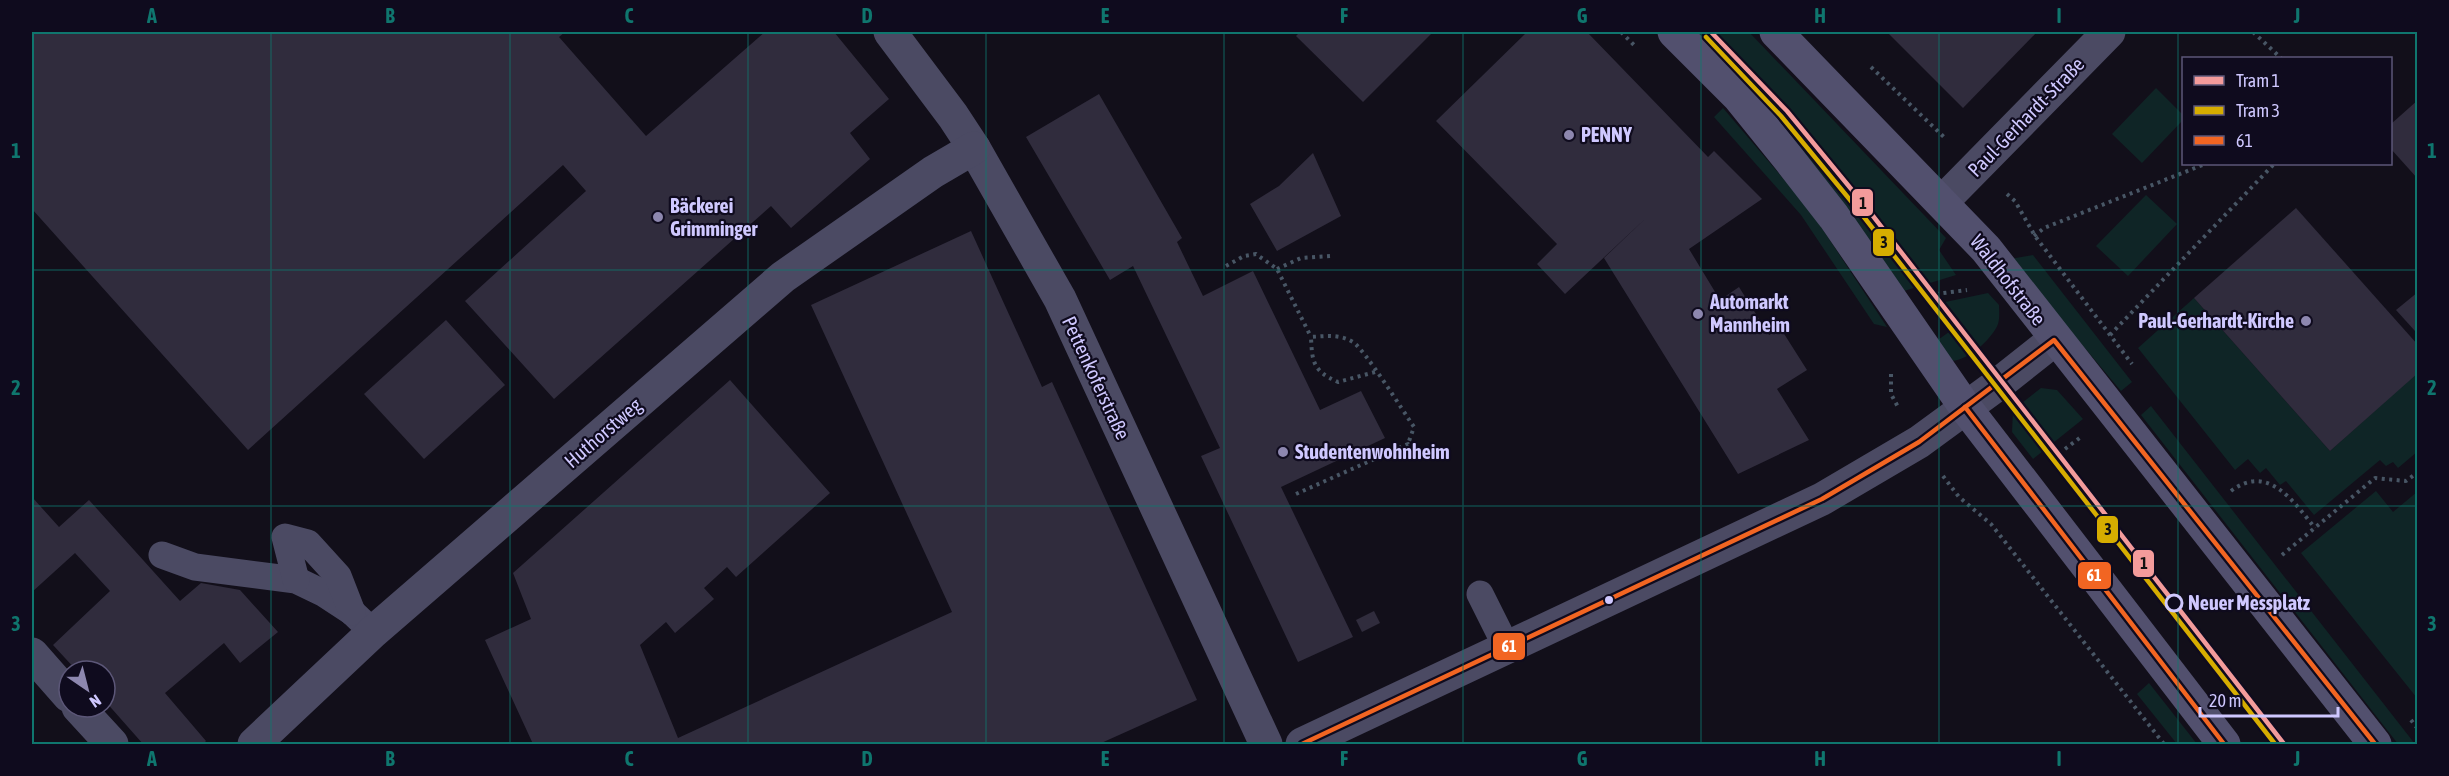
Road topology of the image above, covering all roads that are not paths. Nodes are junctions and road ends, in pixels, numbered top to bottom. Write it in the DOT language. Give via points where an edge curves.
graph roads {
  1 [pos="890,32"];
  2 [pos="1674,32"];
  3 [pos="1776,32"];
  4 [pos="2109,32"];
  5 [pos="974,148"];
  6 [pos="1942,202"];
  7 [pos="2054,339"];
  8 [pos="1965,407"];
  9 [pos="162,555"];
  10 [pos="296,580"];
  11 [pos="1480,594"];
  12 [pos="363,622"];
  13 [pos="1507,648"];
  14 [pos="32,654"];
  15 [pos="57,682"];
  16 [pos="89,719"];
  17 [pos="112,744"];
  18 [pos="254,744"];
  19 [pos="1266,744"];
  20 [pos="1302,744"];
  21 [pos="2224,744"];
  22 [pos="2375,744"];
  1 -- 5 [label="street, Pettenkoferstraße"];
  2 -- 8 [label="street" via="1738,96 1834,217"];
  3 -- 6 [label="street, Waldhofstraße"];
  4 -- 6 [label="street, Paul-Gerhardt-Straße"];
  5 -- 12 [label="street, Huthorstweg" via="933,172 783,277"];
  5 -- 19 [label="street, Pettenkoferstraße" via="1060,299"];
  6 -- 7 [label="street, Waldhofstraße" via="1986,249"];
  7 -- 8 [label="street"];
  7 -- 22 [label="street, Waldhofstraße"];
  8 -- 13 [label="street" via="1919,442 1822,499"];
  8 -- 21 [label="street"];
  9 -- 10 [label="lane" via="195,567"];
  10 -- 12 [label="lane" via="323,593"];
  10 -- 12 [label="lane" via="285,537 308,543 338,576"];
  11 -- 13 [label="lane"];
  12 -- 18 [label="street, Huthorstweg"];
  13 -- 20 [label="street"];
  14 -- 15 [label="street"];
  16 -- 17 [label="street"];
}
